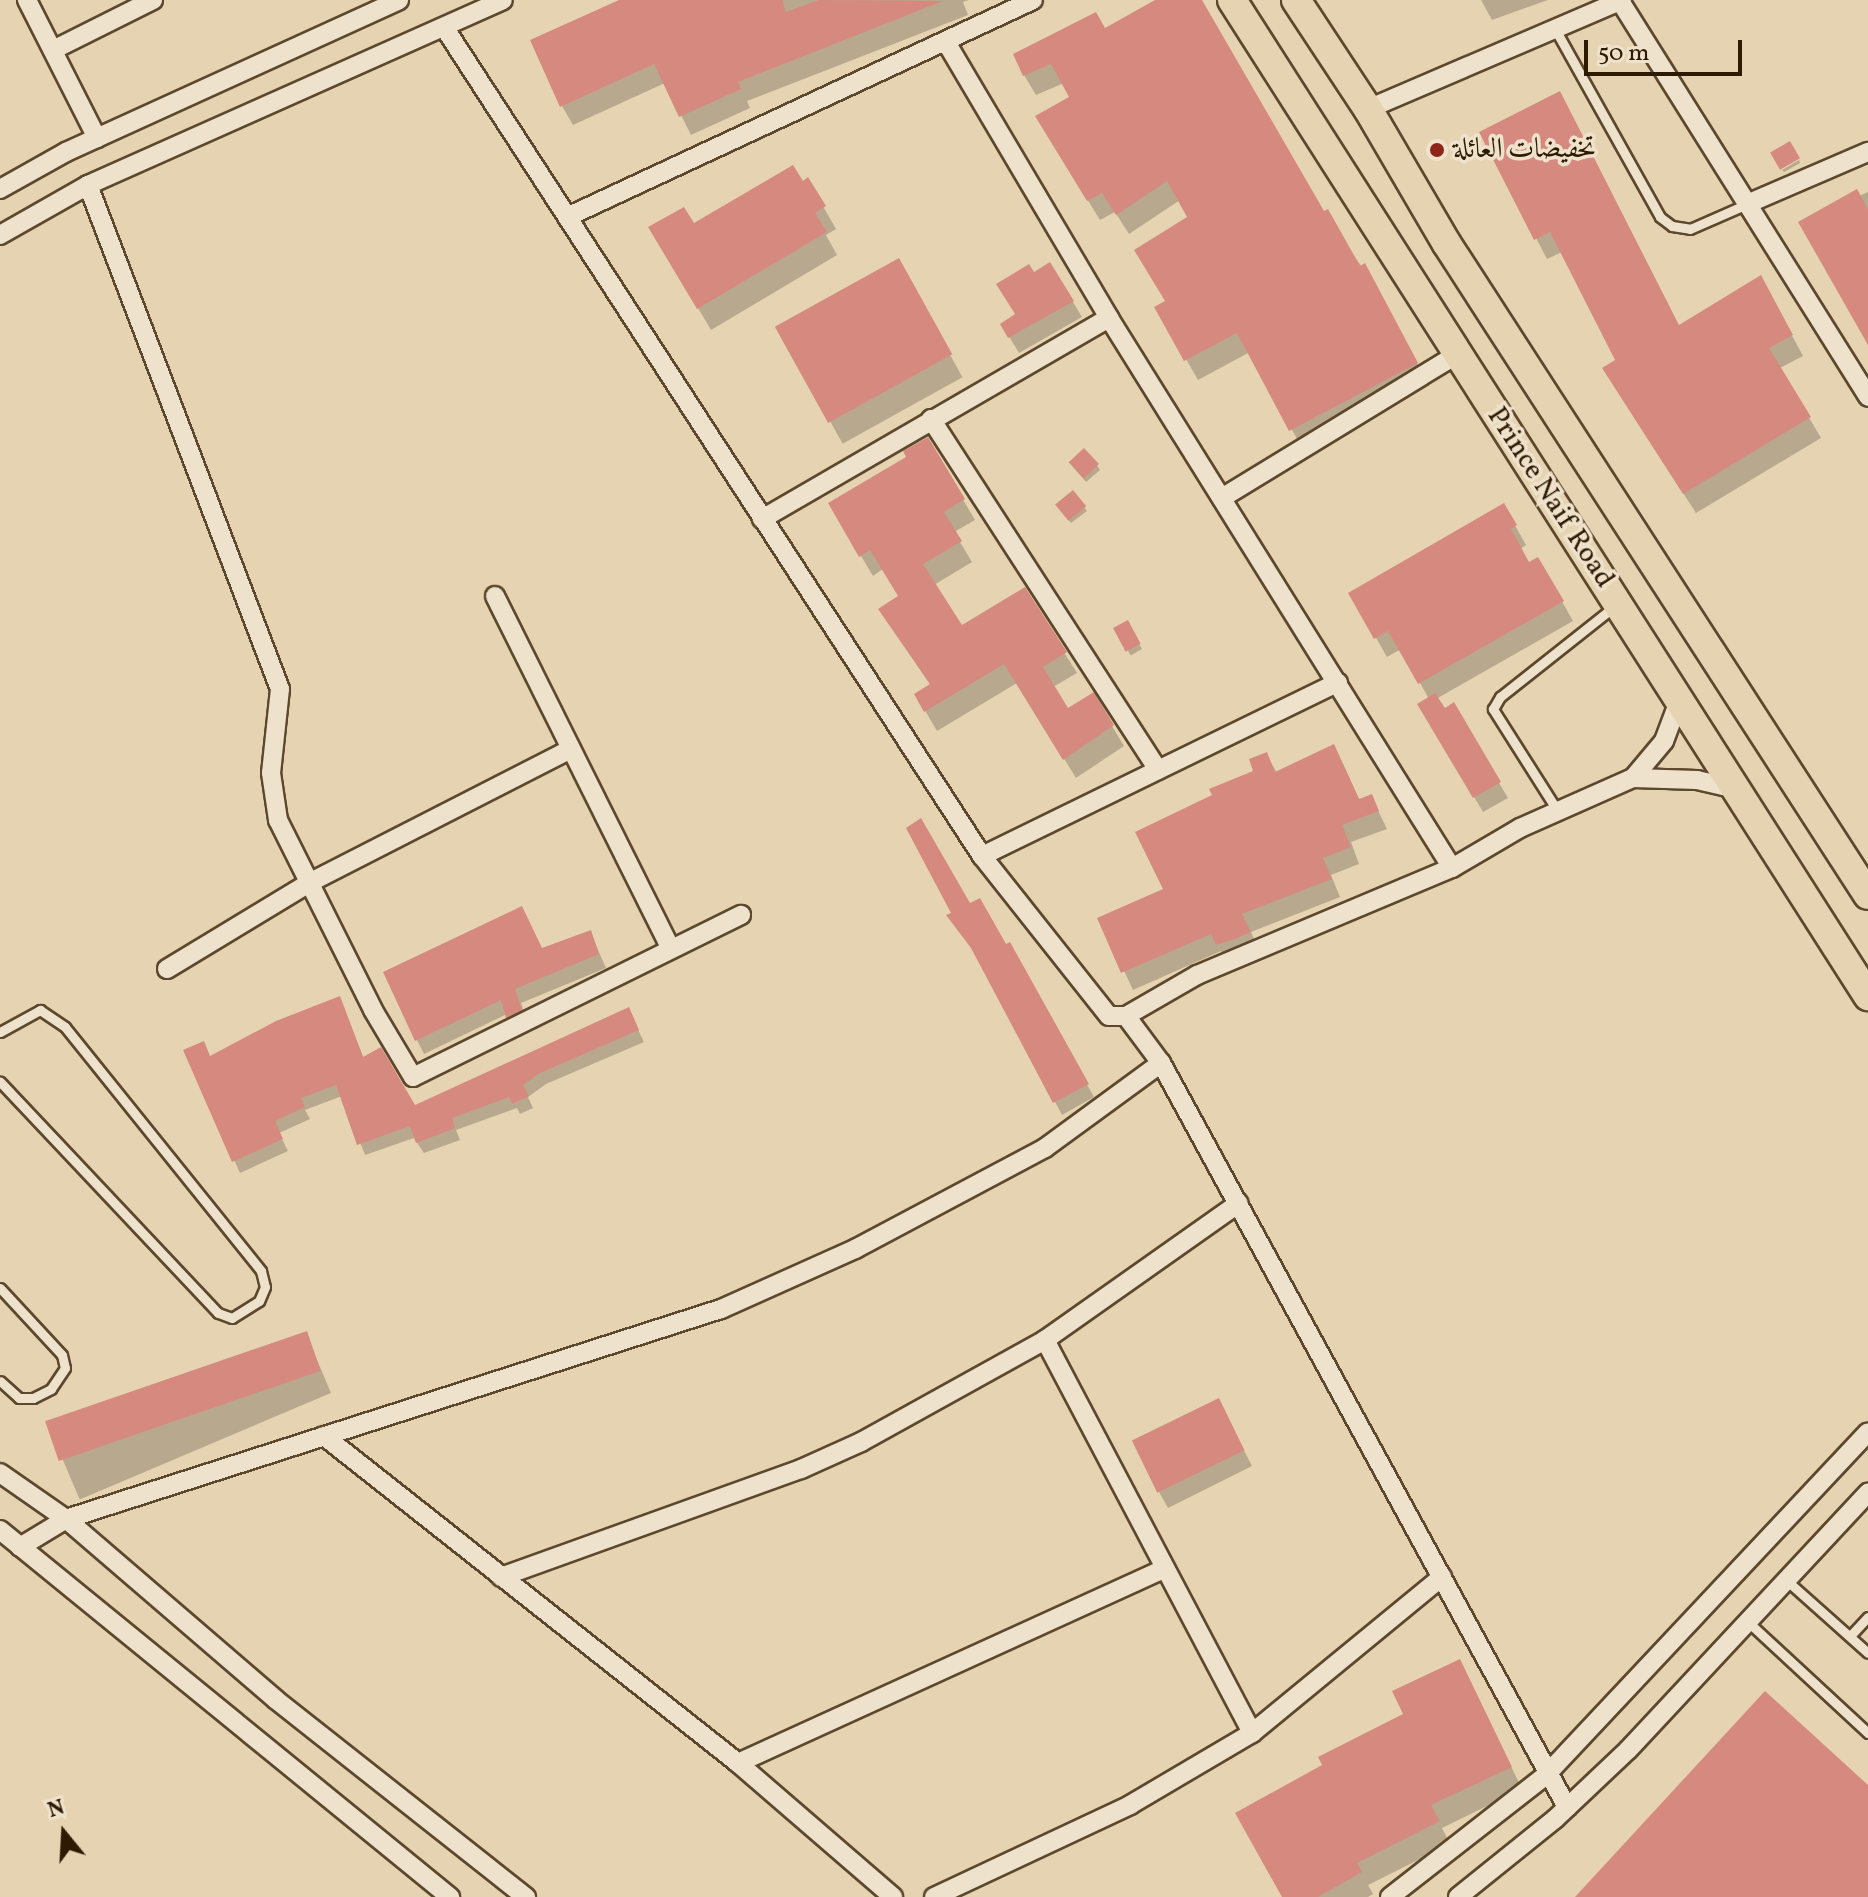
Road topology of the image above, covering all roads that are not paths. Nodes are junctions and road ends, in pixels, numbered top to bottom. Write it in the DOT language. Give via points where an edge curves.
graph roads {
  1 [pos="27,0"];
  2 [pos="153,0"];
  3 [pos="399,0"];
  4 [pos="503,0"];
  5 [pos="1033,0"];
  6 [pos="1232,0"];
  7 [pos="1296,0"];
  8 [pos="1621,0"];
  9 [pos="444,27"];
  10 [pos="1555,29"];
  11 [pos="946,42"];
  12 [pos="53,50"];
  13 [pos="1368,109"];
  14 [pos="97,138"];
  15 [pos="1868,152"];
  16 [pos="88,185"];
  17 [pos="0,189"];
  18 [pos="1747,204"];
  19 [pos="567,217"];
  20 [pos="0,235"];
  21 [pos="1109,318"];
  22 [pos="1458,354"];
  23 [pos="1868,397"];
  24 [pos="931,419"];
  25 [pos="1225,496"];
  26 [pos="762,519"];
  27 [pos="495,596"];
  28 [pos="1617,604"];
  29 [pos="1338,682"];
  30 [pos="1679,701"];
  31 [pos="571,749"];
  32 [pos="1158,770"];
  33 [pos="1633,778"];
  34 [pos="1735,789"];
  35 [pos="1557,810"];
  36 [pos="982,856"];
  37 [pos="1452,868"];
  38 [pos="309,883"];
  39 [pos="1868,895"];
  40 [pos="741,915"];
  41 [pos="671,949"];
  42 [pos="167,969"];
  43 [pos="1868,996"];
  44 [pos="1126,1016"];
  45 [pos="0,1032"];
  46 [pos="1161,1063"];
  47 [pos="0,1082"];
  48 [pos="1239,1203"];
  49 [pos="0,1288"];
  50 [pos="1045,1340"];
  51 [pos="0,1381"];
  52 [pos="1868,1432"];
  53 [pos="324,1436"];
  54 [pos="0,1473"];
  55 [pos="1868,1493"];
  56 [pos="66,1519"];
  57 [pos="0,1530"];
  58 [pos="20,1547"];
  59 [pos="1163,1569"];
  60 [pos="501,1577"];
  61 [pos="1442,1577"];
  62 [pos="1785,1579"];
  63 [pos="1868,1617"];
  64 [pos="1747,1621"];
  65 [pos="1850,1636"];
  66 [pos="1868,1653"];
  67 [pos="1252,1733"];
  68 [pos="1868,1733"];
  69 [pos="738,1763"];
  70 [pos="1546,1775"];
  71 [pos="1567,1807"];
  72 [pos="1471,1894"];
  73 [pos="450,1897"];
  74 [pos="526,1897"];
  75 [pos="893,1897"];
  76 [pos="934,1897"];
  77 [pos="1390,1897"];
  1 -- 12 [label="street"];
  2 -- 12 [label="street"];
  3 -- 14 [label="street"];
  4 -- 9 [label="street"];
  5 -- 11 [label="street"];
  6 -- 22 [label="main road, Prince Naif Road"];
  7 -- 13 [label="main road, Prince Naif Road"];
  8 -- 10 [label="street"];
  8 -- 18 [label="street"];
  9 -- 16 [label="street"];
  9 -- 19 [label="street"];
  10 -- 13 [label="street"];
  10 -- 18 [label="lane" via="1660,217 1690,229"];
  11 -- 19 [label="street"];
  11 -- 21 [label="street"];
  12 -- 14 [label="street"];
  13 -- 39 [label="main road, Prince Naif Road" via="1447,244"];
  14 -- 17 [label="street"];
  15 -- 18 [label="street"];
  16 -- 20 [label="street"];
  16 -- 38 [label="street" via="280,689 271,773 278,820"];
  18 -- 23 [label="street"];
  19 -- 26 [label="street"];
  21 -- 24 [label="street"];
  21 -- 25 [label="street"];
  22 -- 25 [label="street"];
  22 -- 28 [label="main road, Prince Naif Road"];
  24 -- 26 [label="street"];
  24 -- 32 [label="street"];
  25 -- 29 [label="street"];
  26 -- 36 [label="street"];
  27 -- 31 [label="street"];
  28 -- 30 [label="main road, Prince Naif Road"];
  28 -- 35 [label="lane" via="1500,697 1493,709"];
  29 -- 32 [label="street"];
  29 -- 37 [label="street"];
  30 -- 33 [label="street" via="1664,741"];
  30 -- 34 [label="main road, Prince Naif Road"];
  31 -- 38 [label="street"];
  31 -- 41 [label="street"];
  32 -- 36 [label="street"];
  33 -- 34 [label="street" via="1697,780"];
  33 -- 35 [label="street"];
  34 -- 43 [label="main road, Prince Naif Road"];
  35 -- 37 [label="street"];
  36 -- 44 [label="street" via="1109,1016"];
  37 -- 44 [label="street" via="1197,975"];
  38 -- 41 [label="street" via="413,1077"];
  38 -- 42 [label="street"];
  40 -- 41 [label="street"];
  44 -- 46 [label="street"];
  45 -- 47 [label="lane" via="40,1010 65,1027 261,1271 265,1287 259,1301 232,1318 218,1313"];
  46 -- 48 [label="street"];
  46 -- 53 [label="street" via="1056,1141 793,1278 721,1309"];
  48 -- 50 [label="street"];
  48 -- 61 [label="street"];
  49 -- 51 [label="lane" via="62,1355 65,1368 51,1389 33,1398 19,1398"];
  50 -- 59 [label="street"];
  50 -- 60 [label="street" via="861,1442 801,1469"];
  52 -- 70 [label="street"];
  53 -- 56 [label="street"];
  53 -- 60 [label="street"];
  54 -- 56 [label="street"];
  55 -- 62 [label="street"];
  56 -- 58 [label="street"];
  56 -- 74 [label="street" via="275,1699"];
  57 -- 58 [label="street"];
  58 -- 73 [label="street"];
  59 -- 67 [label="street"];
  59 -- 69 [label="street"];
  60 -- 69 [label="street"];
  61 -- 67 [label="street"];
  61 -- 70 [label="street"];
  62 -- 64 [label="street"];
  62 -- 65 [label="lane"];
  63 -- 65 [label="lane"];
  64 -- 68 [label="lane"];
  64 -- 71 [label="street" via="1628,1750"];
  65 -- 66 [label="lane"];
  67 -- 76 [label="street" via="1130,1805"];
  69 -- 75 [label="street"];
  70 -- 71 [label="street"];
  70 -- 77 [label="street"];
  71 -- 72 [label="street"];
}
